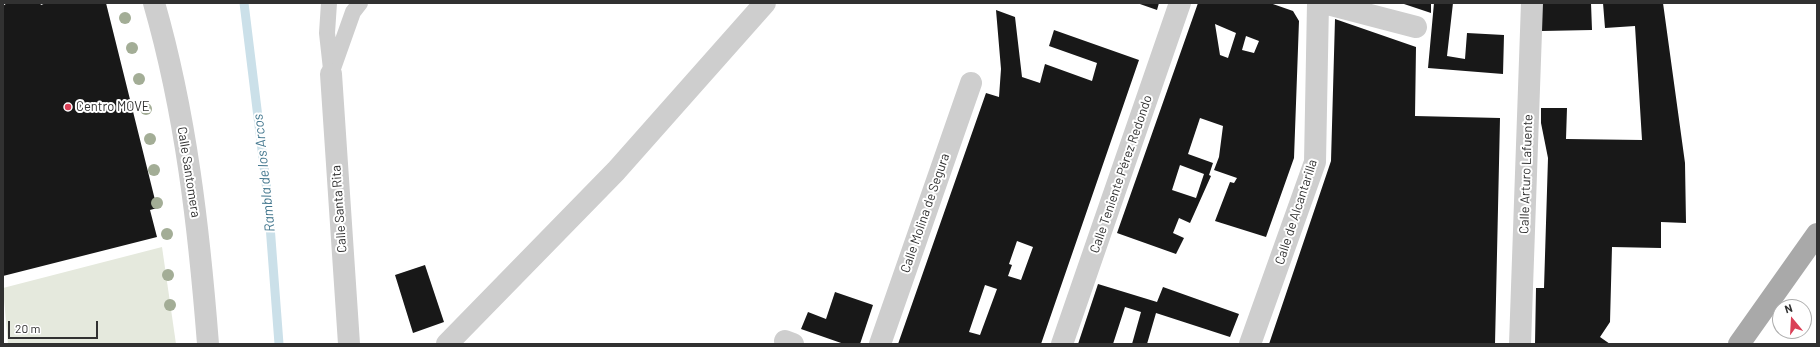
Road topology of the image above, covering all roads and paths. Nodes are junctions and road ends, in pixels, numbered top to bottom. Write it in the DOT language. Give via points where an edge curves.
graph roads {
  1 [pos="154,3"];
  2 [pos="329,3"];
  3 [pos="360,3"];
  4 [pos="765,3"];
  5 [pos="1180,3"];
  6 [pos="1318,3"];
  7 [pos="1324,3"];
  8 [pos="1532,3"];
  9 [pos="1416,27"];
  10 [pos="331,74"];
  11 [pos="971,82"];
  12 [pos="1817,234"];
  13 [pos="208,344"];
  14 [pos="349,344"];
  15 [pos="447,344"];
  16 [pos="880,344"];
  17 [pos="1062,344"];
  18 [pos="1250,344"];
  19 [pos="1520,344"];
  20 [pos="1739,344"];
  1 -- 13 [label="street, Calle Santomera" via="167,48 187,152 201,252"];
  2 -- 10 [label="lane" via="327,33"];
  3 -- 10 [label="lane" via="353,12"];
  4 -- 15 [label="street" via="616,171"];
  5 -- 17 [label="street, Calle Teniente Pérez Redondo"];
  6 -- 18 [label="street, Calle de Alcantarilla" via="1314,162"];
  7 -- 9 [label="street"];
  8 -- 19 [label="street, Calle Arturo Lafuente"];
  10 -- 14 [label="street, Calle Santa Rita"];
  11 -- 16 [label="street, Calle Molina de Segura"];
  12 -- 20 [label="main road"];
}
